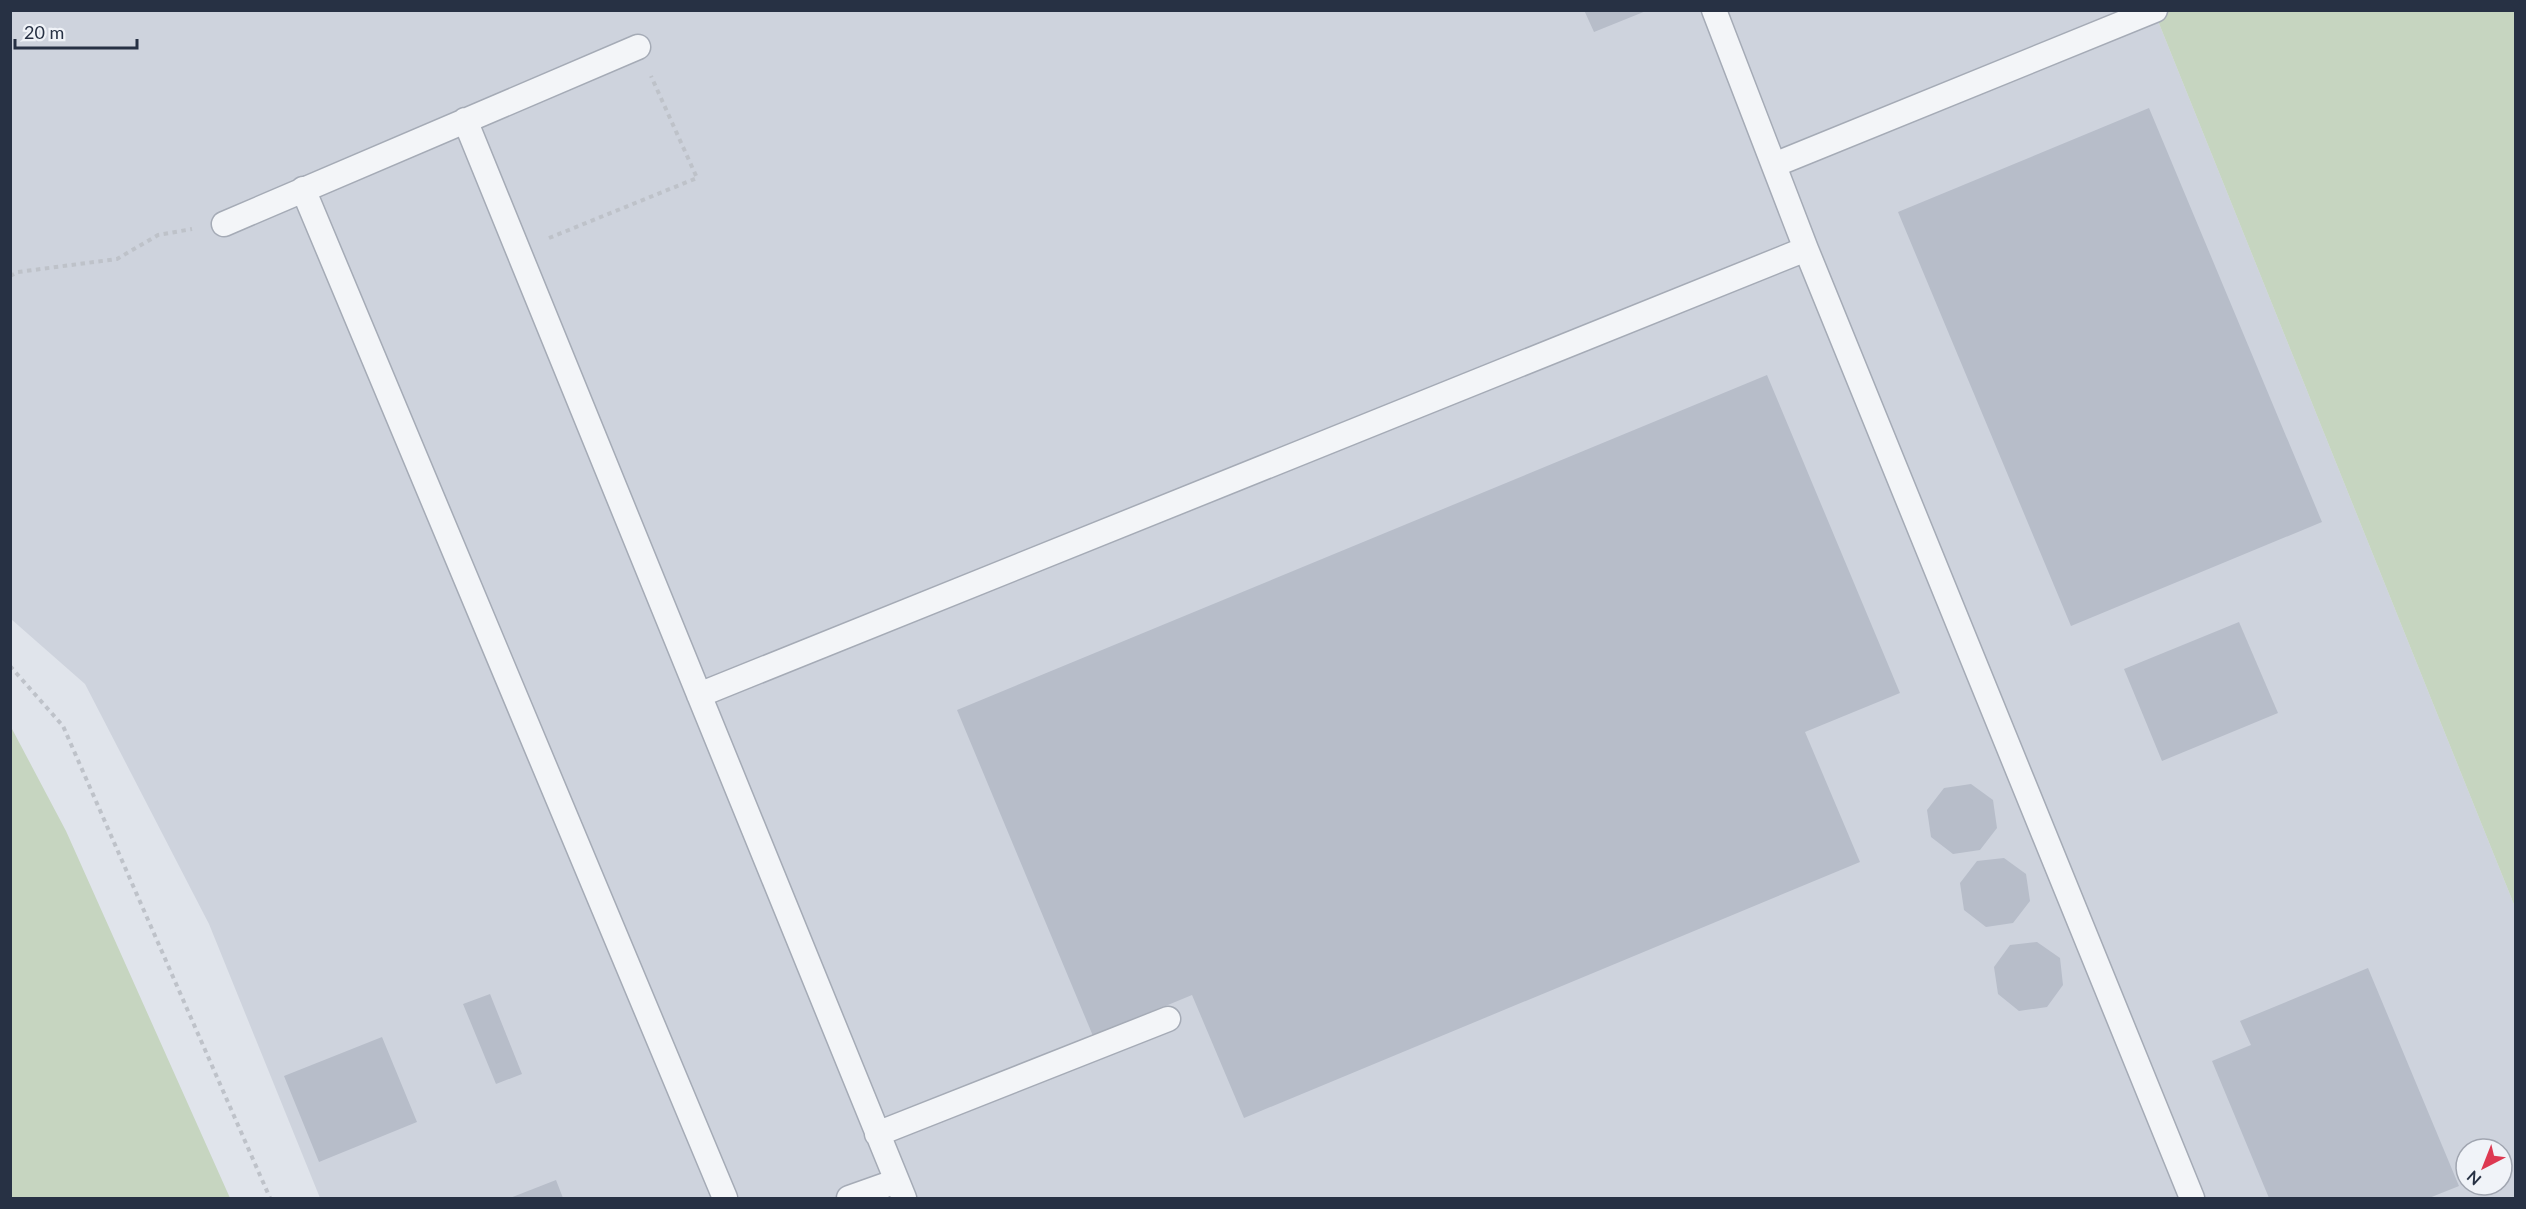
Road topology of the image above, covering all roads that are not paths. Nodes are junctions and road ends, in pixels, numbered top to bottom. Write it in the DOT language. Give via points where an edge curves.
graph roads {
  1 [pos="1714,10"];
  2 [pos="2155,10"];
  3 [pos="638,47"];
  4 [pos="465,120"];
  5 [pos="1774,165"];
  6 [pos="303,189"];
  7 [pos="224,224"];
  8 [pos="1806,249"];
  9 [pos="699,695"];
  10 [pos="1168,1019"];
  11 [pos="877,1134"];
  12 [pos="901,1190"];
  13 [pos="725,1198"];
  14 [pos="849,1198"];
  15 [pos="2192,1198"];
  1 -- 5 [label="lane"];
  2 -- 5 [label="lane"];
  3 -- 4 [label="lane"];
  4 -- 6 [label="lane"];
  4 -- 9 [label="lane"];
  5 -- 8 [label="lane"];
  6 -- 7 [label="lane"];
  6 -- 13 [label="lane"];
  8 -- 9 [label="lane"];
  8 -- 15 [label="lane"];
  9 -- 11 [label="lane"];
  10 -- 11 [label="lane"];
  11 -- 12 [label="lane"];
  12 -- 14 [label="lane"];
}
